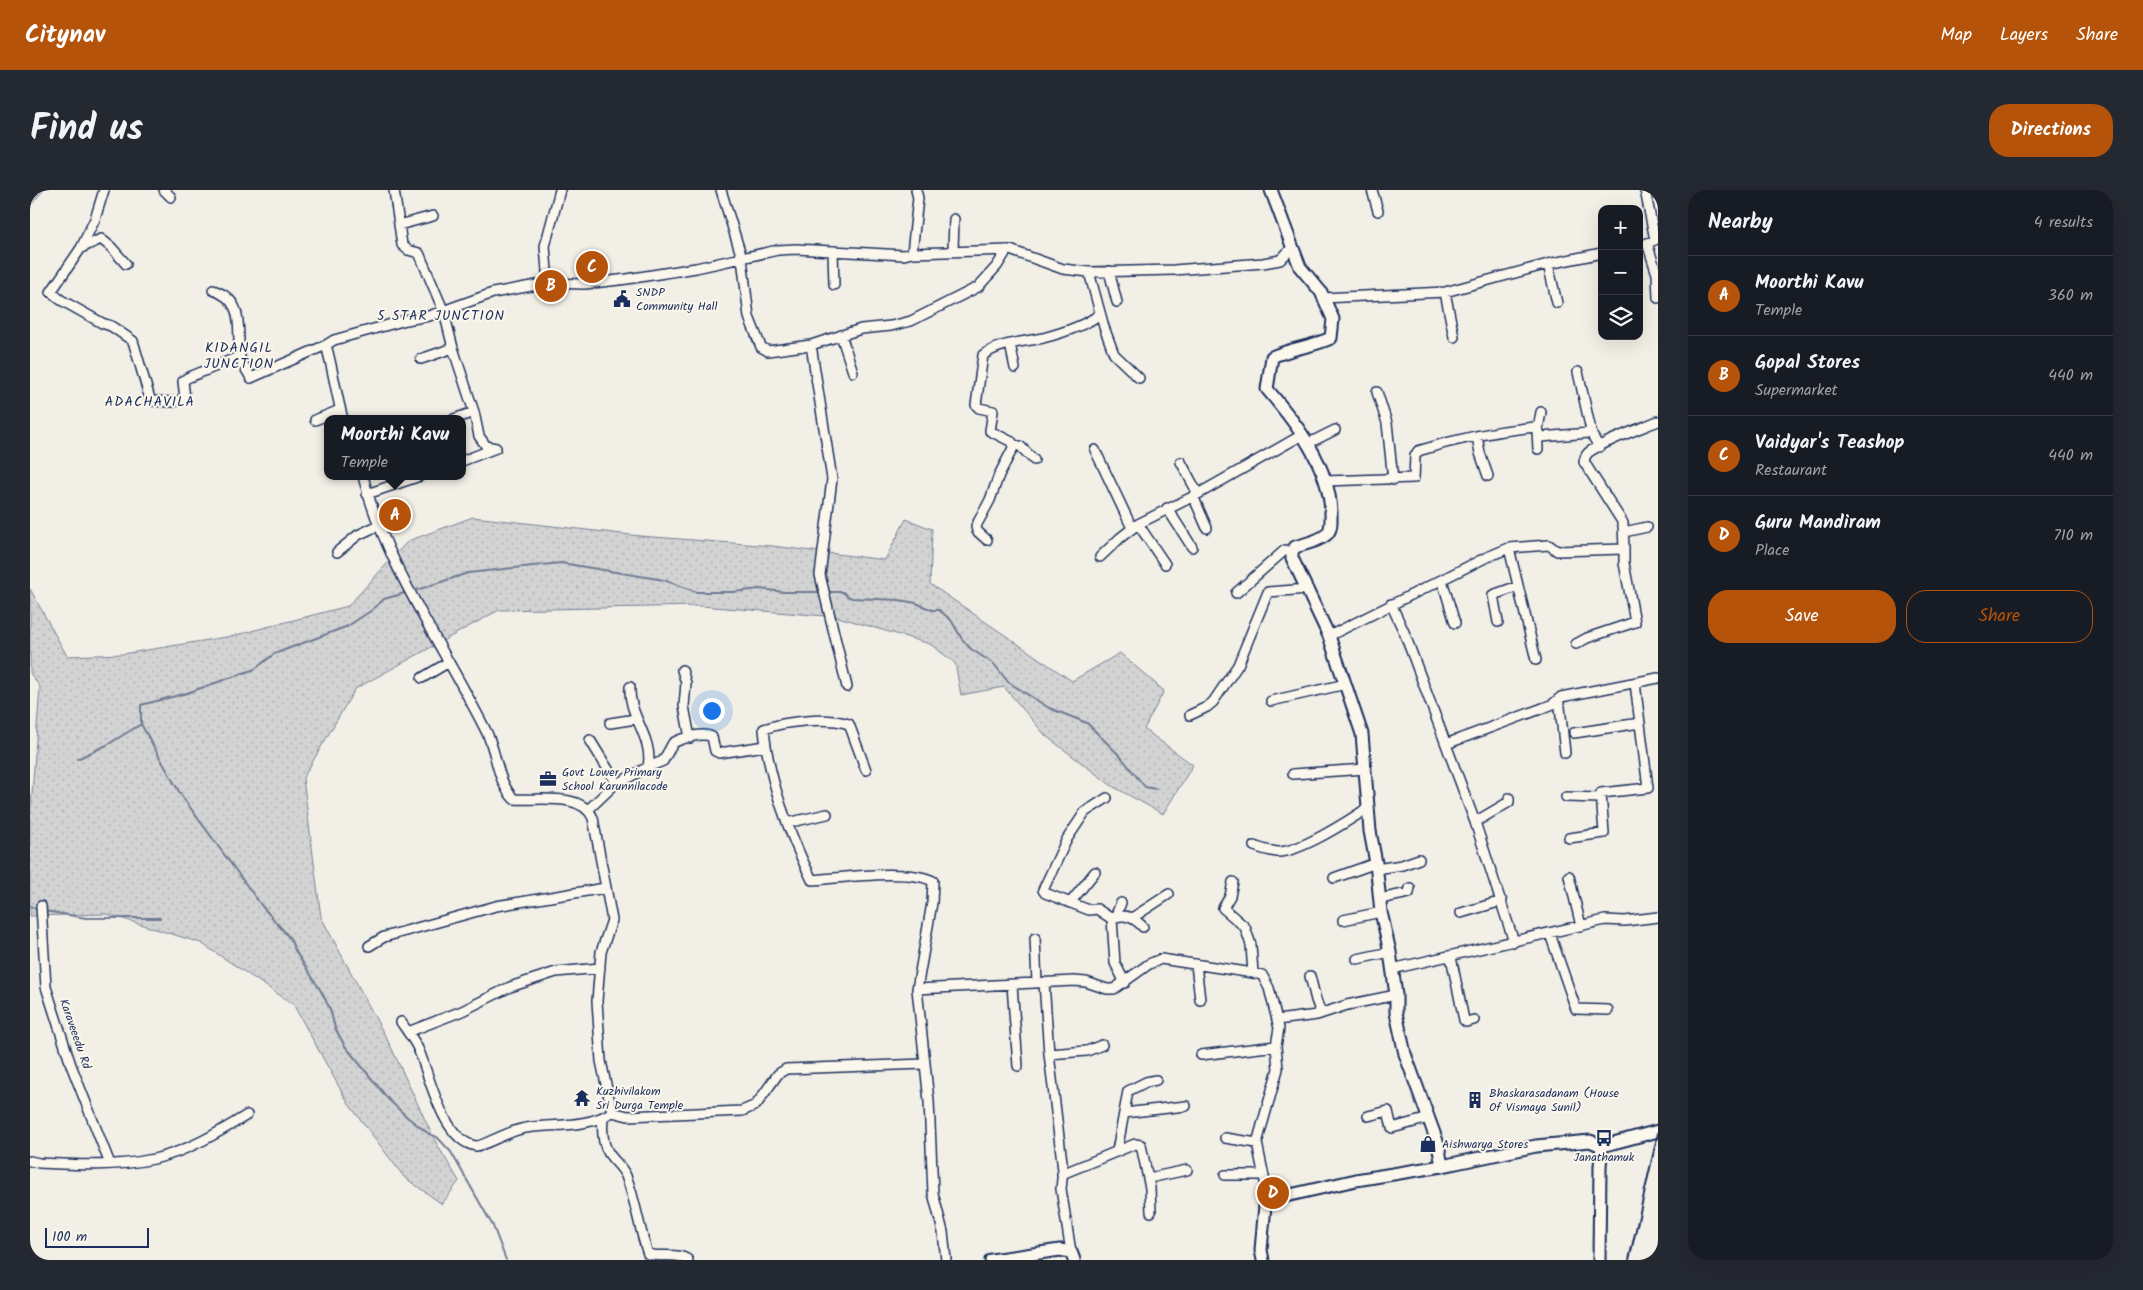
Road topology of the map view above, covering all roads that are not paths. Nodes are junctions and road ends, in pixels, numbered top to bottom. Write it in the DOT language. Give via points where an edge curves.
graph roads {
  1 [pos="104,190"];
  2 [pos="394,190"];
  3 [pos="560,190"];
  4 [pos="721,190"];
  5 [pos="916,190"];
  6 [pos="1271,190"];
  7 [pos="1372,190"];
  8 [pos="1646,190"];
  9 [pos="1378,211"];
  10 [pos="433,216"];
  11 [pos="954,219"];
  12 [pos="399,226"];
  13 [pos="1643,244"];
  14 [pos="81,248"];
  15 [pos="1292,248"];
  16 [pos="1007,250"];
  17 [pos="833,251"];
  18 [pos="954,251"];
  19 [pos="912,252"];
  20 [pos="1598,254"];
  21 [pos="742,258"];
  22 [pos="126,264"];
  23 [pos="1548,264"];
  24 [pos="1109,271"];
  25 [pos="1089,272"];
  26 [pos="548,283"];
  27 [pos="834,285"];
  28 [pos="213,290"];
  29 [pos="1445,292"];
  30 [pos="1323,298"];
  31 [pos="1658,298"];
  32 [pos="1117,302"];
  33 [pos="1557,302"];
  34 [pos="444,312"];
  35 [pos="1100,314"];
  36 [pos="841,335"];
  37 [pos="1454,337"];
  38 [pos="1010,344"];
  39 [pos="326,345"];
  40 [pos="811,345"];
  41 [pos="453,348"];
  42 [pos="240,358"];
  43 [pos="421,359"];
  44 [pos="1015,368"];
  45 [pos="853,372"];
  46 [pos="1578,372"];
  47 [pos="1139,378"];
  48 [pos="1377,392"];
  49 [pos="474,412"];
  50 [pos="1541,412"];
  51 [pos="342,414"];
  52 [pos="465,415"];
  53 [pos="324,418"];
  54 [pos="315,420"];
  55 [pos="1658,421"];
  56 [pos="1537,429"];
  57 [pos="1335,430"];
  58 [pos="1592,435"];
  59 [pos="1477,436"];
  60 [pos="1304,439"];
  61 [pos="1012,444"];
  62 [pos="1598,447"];
  63 [pos="1095,450"];
  64 [pos="1538,450"];
  65 [pos="466,459"];
  66 [pos="1034,460"];
  67 [pos="1181,462"];
  68 [pos="1488,476"];
  69 [pos="364,480"];
  70 [pos="408,480"];
  71 [pos="1393,480"];
  72 [pos="1325,481"];
  73 [pos="367,494"];
  74 [pos="1196,495"];
  75 [pos="1167,508"];
  76 [pos="377,526"];
  77 [pos="1135,526"];
  78 [pos="1206,528"];
  79 [pos="1647,528"];
  80 [pos="1624,532"];
  81 [pos="987,540"];
  82 [pos="1192,547"];
  83 [pos="1508,548"];
  84 [pos="1624,550"];
  85 [pos="337,552"];
  86 [pos="1292,552"];
  87 [pos="1100,557"];
  88 [pos="1165,564"];
  89 [pos="1442,580"];
  90 [pos="1518,586"];
  91 [pos="1308,589"];
  92 [pos="1236,593"];
  93 [pos="1392,604"];
  94 [pos="1498,622"];
  95 [pos="1455,623"];
  96 [pos="1329,636"];
  97 [pos="1576,644"];
  98 [pos="1536,660"];
  99 [pos="449,662"];
  100 [pos="682,670"];
  101 [pos="422,678"];
  102 [pos="1658,678"];
  103 [pos="1634,683"];
  104 [pos="1346,684"];
  105 [pos="847,687"];
  106 [pos="630,688"];
  107 [pos="1558,700"];
  108 [pos="1272,701"];
  109 [pos="1190,715"];
  110 [pos="636,719"];
  111 [pos="610,723"];
  112 [pos="1640,723"];
  113 [pos="1574,733"];
  114 [pos="690,738"];
  115 [pos="590,740"];
  116 [pos="1446,744"];
  117 [pos="765,746"];
  118 [pos="1565,753"];
  119 [pos="648,767"];
  120 [pos="1364,769"];
  121 [pos="866,770"];
  122 [pos="1293,774"];
  123 [pos="615,785"];
  124 [pos="1566,797"];
  125 [pos="1106,798"];
  126 [pos="1509,798"];
  127 [pos="1600,798"];
  128 [pos="1369,807"];
  129 [pos="589,809"];
  130 [pos="827,814"];
  131 [pos="1475,822"];
  132 [pos="787,823"];
  133 [pos="1569,838"];
  134 [pos="1254,846"];
  135 [pos="1419,859"];
  136 [pos="1376,866"];
  137 [pos="1095,872"];
  138 [pos="1568,876"];
  139 [pos="1334,878"];
  140 [pos="1233,882"];
  141 [pos="605,888"];
  142 [pos="1410,888"];
  143 [pos="1169,894"];
  144 [pos="1380,899"];
  145 [pos="1502,901"];
  146 [pos="1070,903"];
  147 [pos="1121,903"];
  148 [pos="40,906"];
  149 [pos="1381,912"];
  150 [pos="1461,913"];
  151 [pos="1658,917"];
  152 [pos="1113,918"];
  153 [pos="1132,918"];
  154 [pos="1342,920"];
  155 [pos="1582,926"];
  156 [pos="1143,927"];
  157 [pos="1550,934"];
  158 [pos="1035,938"];
  159 [pos="1514,942"];
  160 [pos="369,946"];
  161 [pos="1390,952"];
  162 [pos="1451,957"];
  163 [pos="1357,959"];
  164 [pos="1196,964"];
  165 [pos="600,968"];
  166 [pos="1392,969"];
  167 [pos="1253,973"];
  168 [pos="1310,976"];
  169 [pos="1041,983"];
  170 [pos="1125,983"];
  171 [pos="1012,985"];
  172 [pos="917,989"];
  173 [pos="1396,995"];
  174 [pos="1200,1000"];
  175 [pos="1608,1010"];
  176 [pos="1321,1013"];
  177 [pos="1278,1020"];
  178 [pos="1474,1020"];
  179 [pos="401,1022"];
  180 [pos="408,1032"];
  181 [pos="1102,1045"];
  182 [pos="1276,1046"];
  183 [pos="1049,1054"];
  184 [pos="1201,1054"];
  185 [pos="924,1064"];
  186 [pos="1018,1066"];
  187 [pos="1156,1080"];
  188 [pos="1186,1106"];
  189 [pos="612,1112"];
  190 [pos="1124,1113"];
  191 [pos="247,1115"];
  192 [pos="1368,1116"];
  193 [pos="603,1118"];
  194 [pos="1429,1118"];
  195 [pos="1658,1130"];
  196 [pos="1226,1138"];
  197 [pos="1257,1143"];
  198 [pos="1602,1146"];
  199 [pos="1118,1151"];
  200 [pos="30,1161"];
  201 [pos="110,1164"];
  202 [pos="1442,1166"];
  203 [pos="1187,1170"];
  204 [pos="1062,1174"];
  205 [pos="1225,1175"];
  206 [pos="1263,1175"];
  207 [pos="1148,1178"];
  208 [pos="1268,1201"];
  209 [pos="1151,1212"];
  210 [pos="1073,1256"];
  211 [pos="688,1260"];
  212 [pos="946,1260"];
  213 [pos="991,1260"];
  214 [pos="1263,1260"];
  215 [pos="1599,1260"];
  1 -- 14 [label="street"];
  2 -- 12 [label="street"];
  3 -- 26 [label="street" via="545,246"];
  4 -- 21 [label="street"];
  5 -- 19 [label="street" via="918,198"];
  6 -- 15 [label="main road"];
  7 -- 9 [label="street"];
  8 -- 13 [label="street" via="1655,240"];
  10 -- 12 [label="street"];
  11 -- 18 [label="street"];
  12 -- 34 [label="street" via="402,245 420,253"];
  13 -- 31 [label="street" via="1657,274"];
  14 -- 22 [label="street" via="101,239"];
  14 -- 42 [label="street" via="51,292 133,341 152,401 185,399 184,381 187,378"];
  15 -- 24 [label="street" via="1280,260 1263,263"];
  15 -- 30 [label="main road" via="1300,268"];
  16 -- 18 [label="street"];
  16 -- 25 [label="street" via="1063,269"];
  16 -- 36 [label="street" via="998,266 978,287 934,310 911,321 861,328"];
  17 -- 19 [label="street" via="904,255"];
  17 -- 21 [label="street" via="778,250"];
  17 -- 27 [label="street"];
  18 -- 19 [label="street"];
  20 -- 23 [label="street"];
  21 -- 26 [label="street" via="585,284"];
  21 -- 40 [label="street" via="749,317 761,347 768,351"];
  23 -- 29 [label="street"];
  23 -- 33 [label="street"];
  24 -- 25 [label="street"];
  24 -- 32 [label="street"];
  25 -- 35 [label="street"];
  26 -- 34 [label="street" via="493,293"];
  28 -- 42 [label="street" via="230,300 237,314"];
  29 -- 30 [label="street"];
  29 -- 37 [label="street"];
  30 -- 60 [label="main road" via="1332,319 1331,338 1272,358 1267,389"];
  34 -- 39 [label="street" via="363,331"];
  34 -- 41 [label="street"];
  35 -- 38 [label="street" via="1067,330"];
  35 -- 47 [label="street" via="1114,354"];
  36 -- 40 [label="street"];
  36 -- 45 [label="street"];
  38 -- 44 [label="street"];
  38 -- 61 [label="street" via="984,355 976,402 979,408 993,411 990,431"];
  39 -- 42 [label="street" via="252,378"];
  39 -- 51 [label="street"];
  40 -- 105 [label="street" via="832,479 820,575"];
  41 -- 43 [label="street"];
  41 -- 49 [label="street"];
  46 -- 58 [label="street"];
  48 -- 71 [label="street" via="1387,423"];
  49 -- 52 [label="street"];
  49 -- 65 [label="street" via="482,443 496,448"];
  50 -- 56 [label="street"];
  53 -- 54 [label="street"];
  55 -- 62 [label="street"];
  56 -- 58 [label="street" via="1541,437"];
  56 -- 59 [label="street" via="1521,428"];
  56 -- 64 [label="street"];
  57 -- 60 [label="street"];
  58 -- 62 [label="street"];
  59 -- 68 [label="street"];
  59 -- 71 [label="street" via="1418,451 1414,456 1414,478"];
  60 -- 72 [label="main road"];
  60 -- 74 [label="street"];
  61 -- 66 [label="street" via="1020,446"];
  61 -- 81 [label="street" via="1013,448 976,526 977,532"];
  62 -- 80 [label="street" via="1588,453 1584,462 1622,523"];
  63 -- 77 [label="street"];
  67 -- 74 [label="street"];
  69 -- 73 [label="street"];
  70 -- 73 [label="street"];
  71 -- 72 [label="street"];
  72 -- 86 [label="main road" via="1331,508 1330,529 1324,537 1295,547"];
  73 -- 76 [label="street"];
  74 -- 75 [label="street"];
  74 -- 78 [label="street"];
  75 -- 77 [label="street"];
  75 -- 82 [label="street"];
  76 -- 85 [label="street" via="358,535"];
  76 -- 99 [label="street"];
  77 -- 87 [label="street"];
  77 -- 88 [label="street"];
  79 -- 80 [label="street"];
  80 -- 84 [label="street"];
  83 -- 84 [label="street" via="1550,545 1558,551"];
  83 -- 89 [label="street"];
  83 -- 90 [label="street"];
  84 -- 97 [label="street" via="1635,622"];
  86 -- 91 [label="main road"];
  86 -- 92 [label="street" via="1286,550"];
  89 -- 93 [label="street"];
  89 -- 95 [label="street"];
  90 -- 94 [label="street" via="1493,595"];
  90 -- 98 [label="street"];
  91 -- 96 [label="main road"];
  91 -- 109 [label="street" via="1268,592 1238,665 1213,702"];
  93 -- 96 [label="street"];
  93 -- 116 [label="street"];
  96 -- 104 [label="main road"];
  99 -- 101 [label="street"];
  99 -- 129 [label="street" via="488,735 505,790 514,799 577,802"];
  100 -- 114 [label="street"];
  102 -- 103 [label="street"];
  103 -- 107 [label="street"];
  103 -- 112 [label="street"];
  104 -- 108 [label="street"];
  104 -- 120 [label="main road" via="1362,734"];
  106 -- 110 [label="street"];
  107 -- 116 [label="street"];
  107 -- 118 [label="street"];
  110 -- 111 [label="street"];
  110 -- 119 [label="street" via="644,733"];
  112 -- 113 [label="street"];
  112 -- 127 [label="street" via="1648,788 1601,793"];
  114 -- 117 [label="street" via="712,737 715,751 719,753"];
  114 -- 119 [label="street" via="673,743 663,761"];
  115 -- 123 [label="street"];
  116 -- 131 [label="street"];
  117 -- 121 [label="street" via="764,729 791,722 839,721 849,724"];
  117 -- 132 [label="street"];
  119 -- 123 [label="street"];
  120 -- 122 [label="street"];
  120 -- 128 [label="main road"];
  123 -- 129 [label="street"];
  124 -- 127 [label="street"];
  125 -- 146 [label="street" via="1085,812 1067,839 1044,888 1045,893"];
  126 -- 131 [label="street" via="1509,802"];
  127 -- 133 [label="street" via="1604,833"];
  128 -- 134 [label="street" via="1291,849 1278,852"];
  128 -- 136 [label="main road"];
  129 -- 141 [label="street"];
  130 -- 132 [label="street"];
  131 -- 145 [label="street"];
  132 -- 172 [label="street" via="812,880 886,875 933,881"];
  135 -- 136 [label="street" via="1402,865"];
  136 -- 139 [label="street"];
  136 -- 144 [label="main road"];
  137 -- 146 [label="street"];
  138 -- 155 [label="street"];
  140 -- 167 [label="street" via="1223,908 1244,927 1251,945"];
  141 -- 160 [label="street" via="496,906 384,937"];
  141 -- 165 [label="street" via="612,920 601,952"];
  142 -- 144 [label="street" via="1409,893"];
  143 -- 153 [label="street"];
  144 -- 149 [label="main road"];
  145 -- 150 [label="street"];
  145 -- 159 [label="street"];
  146 -- 152 [label="street" via="1089,910 1096,909"];
  147 -- 152 [label="street"];
  148 -- 201 [label="street, Karaveeedu Rd" via="46,987"];
  149 -- 154 [label="street"];
  149 -- 161 [label="main road"];
  151 -- 155 [label="street" via="1605,920"];
  152 -- 153 [label="street"];
  152 -- 170 [label="street" via="1115,963"];
  153 -- 156 [label="street"];
  155 -- 157 [label="street"];
  157 -- 159 [label="street"];
  157 -- 175 [label="street" via="1576,1009"];
  158 -- 169 [label="street"];
  159 -- 162 [label="street"];
  161 -- 163 [label="street"];
  161 -- 166 [label="main road"];
  162 -- 166 [label="street"];
  162 -- 178 [label="street" via="1464,1020"];
  164 -- 167 [label="street"];
  164 -- 170 [label="street" via="1161,959"];
  164 -- 174 [label="street"];
  165 -- 180 [label="street" via="556,972 510,987 462,1011"];
  165 -- 189 [label="street" via="597,1001 601,1061"];
  166 -- 173 [label="main road"];
  167 -- 177 [label="street" via="1262,975 1269,988"];
  168 -- 176 [label="street"];
  169 -- 170 [label="street" via="1086,982 1110,990"];
  169 -- 171 [label="street"];
  169 -- 183 [label="street"];
  171 -- 172 [label="street"];
  171 -- 186 [label="street"];
  172 -- 185 [label="street"];
  173 -- 176 [label="street"];
  173 -- 194 [label="main road" via="1396,1013 1406,1054"];
  176 -- 177 [label="street"];
  177 -- 182 [label="street"];
  179 -- 180 [label="street"];
  180 -- 193 [label="street" via="418,1049 442,1116 468,1143 484,1145 516,1129"];
  181 -- 183 [label="street" via="1087,1052"];
  182 -- 184 [label="street"];
  182 -- 197 [label="street" via="1278,1069"];
  183 -- 204 [label="street"];
  185 -- 189 [label="street" via="786,1069 778,1074 756,1105 742,1111 628,1116"];
  185 -- 212 [label="street" via="933,1193"];
  187 -- 190 [label="street" via="1128,1091"];
  188 -- 190 [label="street"];
  189 -- 193 [label="street"];
  190 -- 199 [label="street"];
  191 -- 201 [label="street" via="210,1137 169,1154"];
  192 -- 194 [label="street" via="1388,1111 1392,1128"];
  193 -- 211 [label="street" via="602,1133 608,1152 627,1177 648,1254"];
  194 -- 202 [label="main road"];
  195 -- 198 [label="main road"];
  196 -- 197 [label="street"];
  197 -- 206 [label="street"];
  198 -- 202 [label="main road" via="1590,1141 1536,1146"];
  198 -- 215 [label="main road"];
  199 -- 204 [label="street"];
  199 -- 207 [label="street" via="1141,1144"];
  200 -- 201 [label="street"];
  202 -- 208 [label="main road" via="1356,1180"];
  203 -- 207 [label="street"];
  204 -- 210 [label="street" via="1061,1189"];
  205 -- 206 [label="street"];
  206 -- 208 [label="street"];
  207 -- 209 [label="street"];
  208 -- 214 [label="main road" via="1262,1232"];
  210 -- 213 [label="main road" via="1060,1250"];
}
